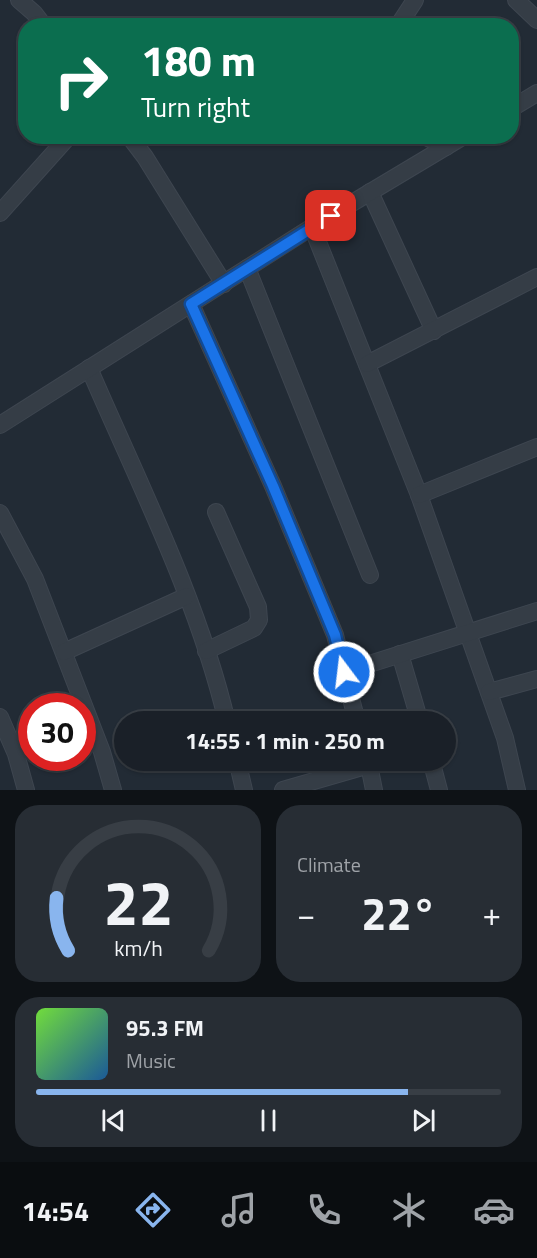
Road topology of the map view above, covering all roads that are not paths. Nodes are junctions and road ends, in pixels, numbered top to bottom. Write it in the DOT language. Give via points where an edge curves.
graph roads {
  1 [pos="19,0"];
  2 [pos="415,0"];
  3 [pos="516,0"];
  4 [pos="37,18"];
  5 [pos="403,18"];
  6 [pos="537,20"];
  7 [pos="537,93"];
  8 [pos="519,104"];
  9 [pos="62,144"];
  10 [pos="135,144"];
  11 [pos="440,144"];
  12 [pos="451,144"];
  13 [pos="446,147"];
  14 [pos="370,192"];
  15 [pos="0,213"];
  16 [pos="312,227"];
  17 [pos="247,268"];
  18 [pos="537,277"];
  19 [pos="224,284"];
  20 [pos="191,304"];
  21 [pos="434,331"];
  22 [pos="367,364"];
  23 [pos="88,368"];
  24 [pos="2,420"];
  25 [pos="537,447"];
  26 [pos="419,495"];
  27 [pos="216,512"];
  28 [pos="0,513"];
  29 [pos="370,575"];
  30 [pos="187,596"];
  31 [pos="537,611"];
  32 [pos="468,633"];
  33 [pos="206,651"];
  34 [pos="64,652"];
  35 [pos="400,654"];
  36 [pos="344,672"];
  37 [pos="537,679"];
  38 [pos="489,692"];
  39 [pos="224,711"];
  40 [pos="354,711"];
  41 [pos="417,711"];
  42 [pos="0,717"];
  43 [pos="240,771"];
  44 [pos="343,771"];
  45 [pos="370,771"];
  46 [pos="434,771"];
  47 [pos="26,790"];
  48 [pos="113,790"];
  49 [pos="244,790"];
  50 [pos="283,790"];
  51 [pos="374,790"];
  52 [pos="439,790"];
  53 [pos="517,790"];
  1 -- 4 [label="street"];
  2 -- 5 [label="street"];
  3 -- 6 [label="street"];
  7 -- 8 [label="street"];
  9 -- 15 [label="street"];
  10 -- 19 [label="street"];
  11 -- 13 [label="street"];
  12 -- 13 [label="street"];
  13 -- 14 [label="street"];
  14 -- 16 [label="street"];
  14 -- 21 [label="street"];
  16 -- 17 [label="street"];
  16 -- 22 [label="street"];
  17 -- 19 [label="street"];
  17 -- 29 [label="street"];
  18 -- 21 [label="street"];
  19 -- 20 [label="street"];
  20 -- 23 [label="street"];
  20 -- 36 [label="street" via="335,635"];
  21 -- 22 [label="street"];
  22 -- 26 [label="street"];
  23 -- 24 [label="street"];
  23 -- 30 [label="street"];
  25 -- 26 [label="street"];
  26 -- 32 [label="street"];
  27 -- 33 [label="street" via="258,607 259,620 254,628"];
  28 -- 34 [label="street" via="35,579"];
  30 -- 33 [label="street"];
  30 -- 34 [label="street"];
  31 -- 32 [label="street"];
  32 -- 35 [label="street"];
  32 -- 38 [label="street"];
  33 -- 39 [label="street"];
  34 -- 48 [label="street"];
  35 -- 36 [label="street"];
  35 -- 41 [label="street"];
  36 -- 40 [label="street"];
  37 -- 38 [label="street"];
  38 -- 53 [label="street"];
  42 -- 47 [label="street"];
  43 -- 49 [label="street"];
  44 -- 50 [label="street"];
  45 -- 51 [label="street"];
  46 -- 52 [label="street"];
}
